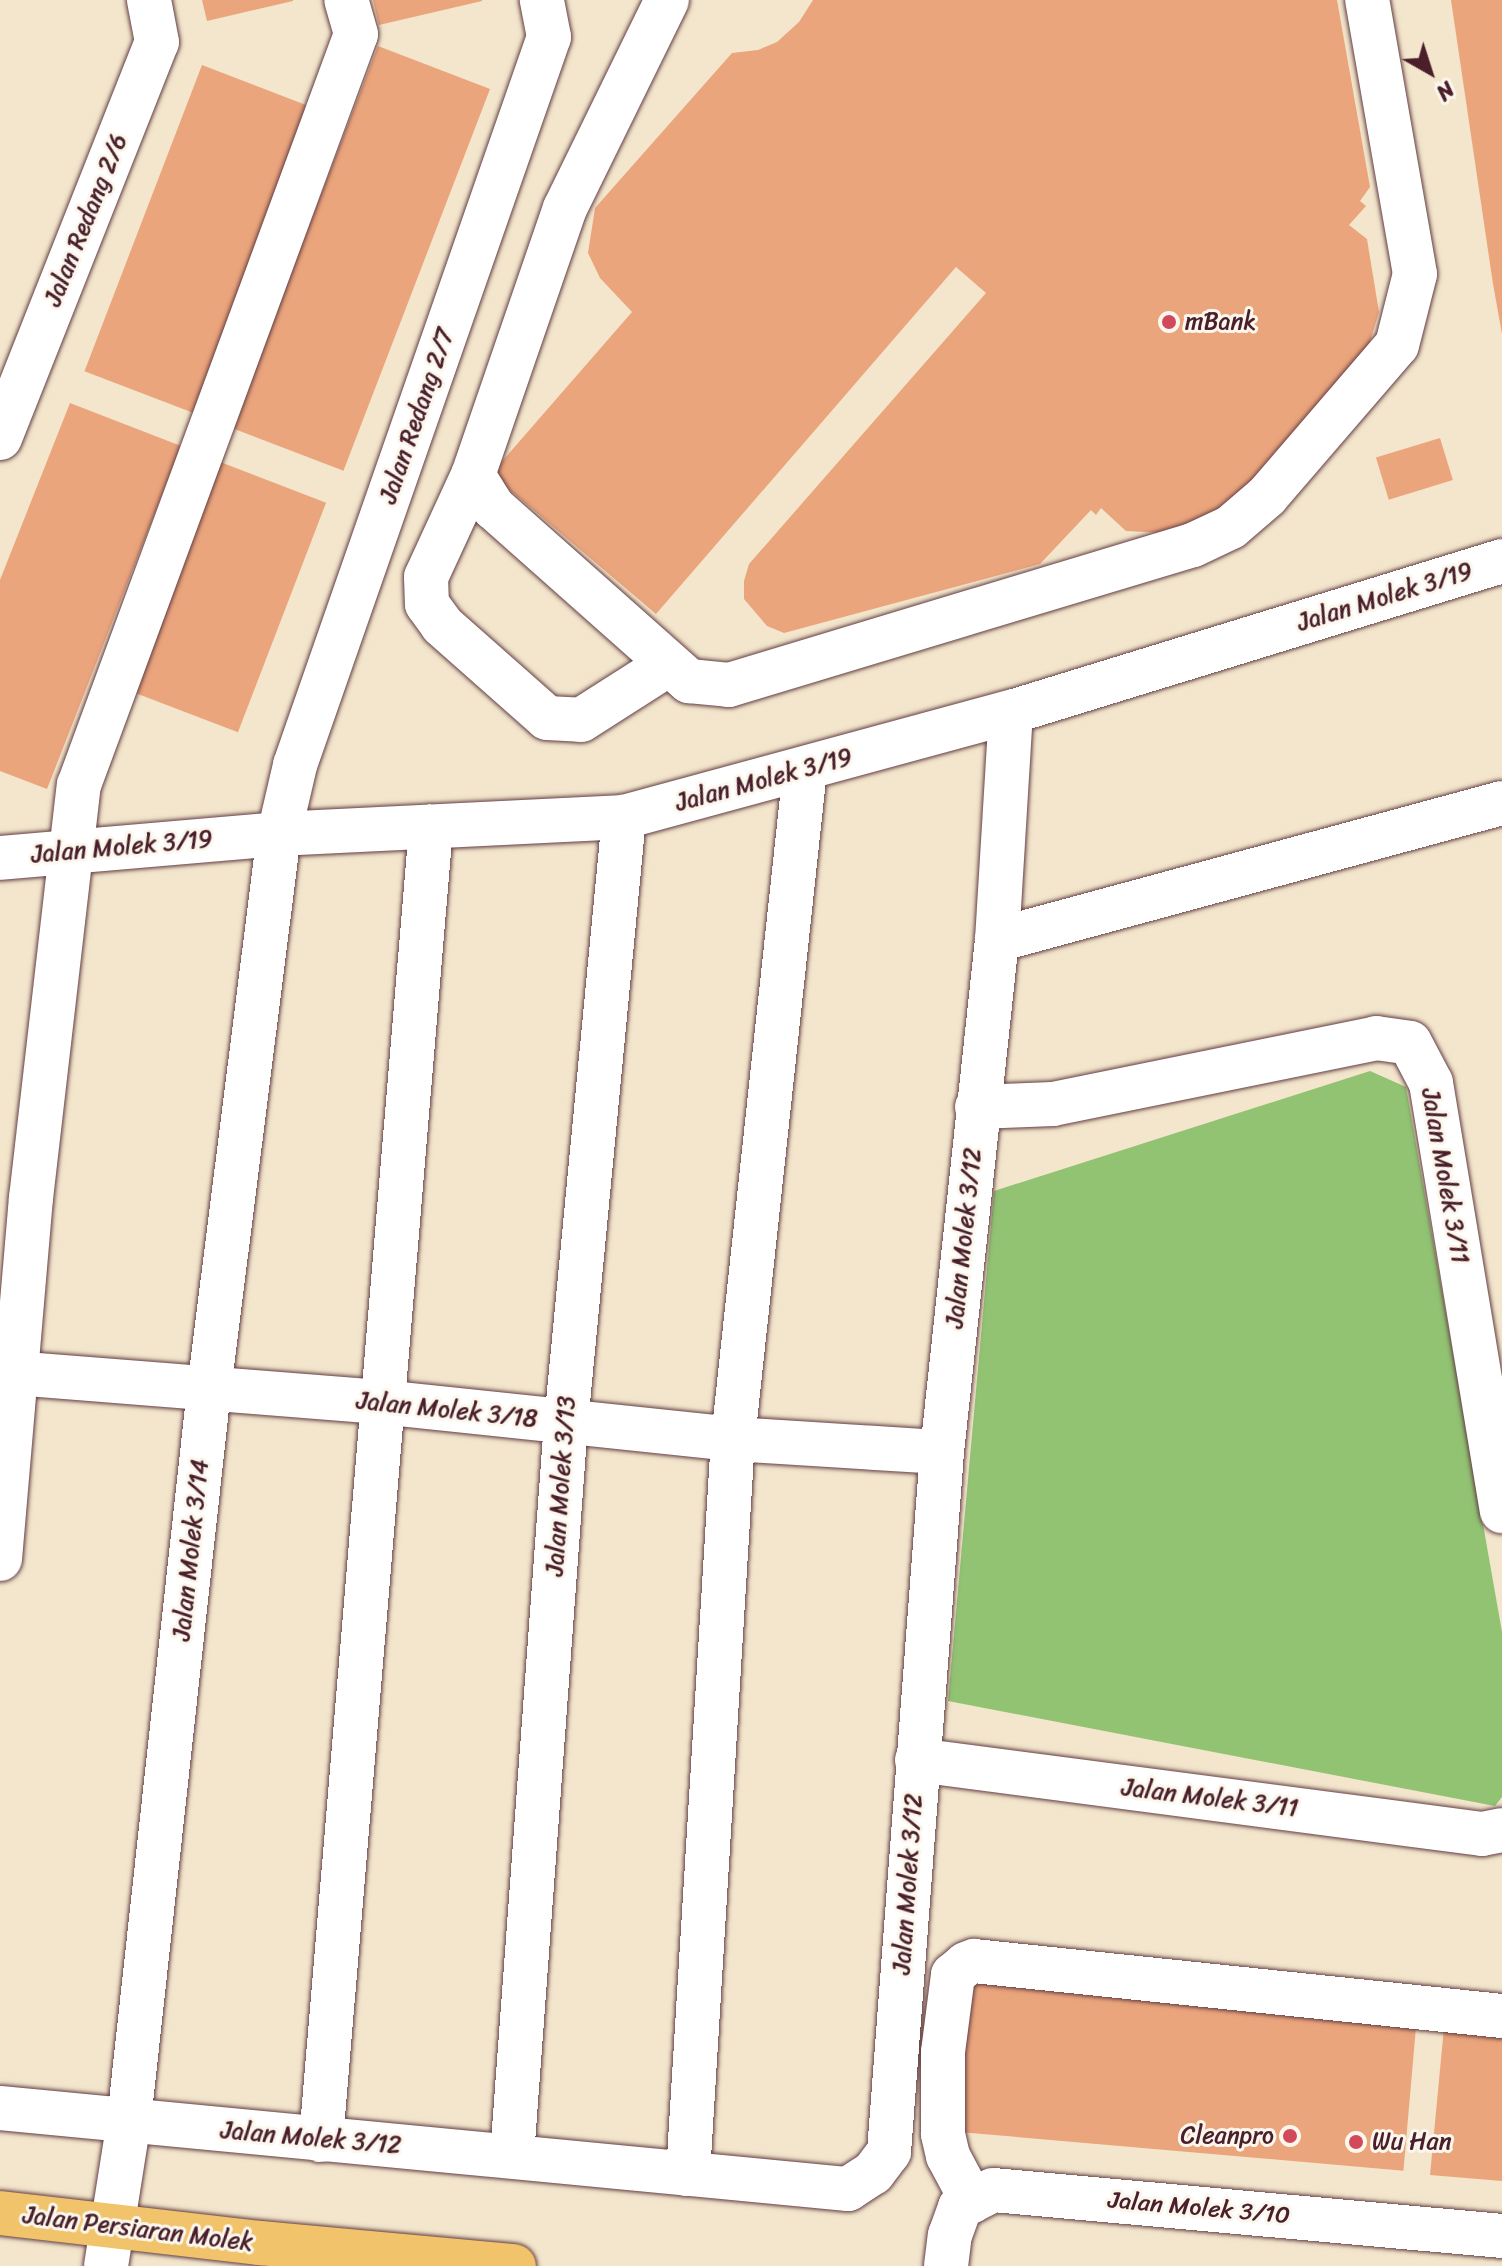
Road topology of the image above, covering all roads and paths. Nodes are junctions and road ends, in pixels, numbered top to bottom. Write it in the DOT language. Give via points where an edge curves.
graph roads {
  1 [pos="149,0"];
  2 [pos="346,0"];
  3 [pos="542,0"];
  4 [pos="667,0"];
  5 [pos="1367,0"];
  6 [pos="0,438"];
  7 [pos="473,475"];
  8 [pos="1502,561"];
  9 [pos="669,664"];
  10 [pos="1011,712"];
  11 [pos="805,770"];
  12 [pos="1502,803"];
  13 [pos="624,817"];
  14 [pos="431,827"];
  15 [pos="279,834"];
  16 [pos="71,852"];
  17 [pos="0,858"];
  18 [pos="997,940"];
  19 [pos="977,1107"];
  20 [pos="9,1373"];
  21 [pos="209,1389"];
  22 [pos="381,1402"];
  23 [pos="1493,1411"];
  24 [pos="566,1423"];
  25 [pos="733,1439"];
  26 [pos="942,1452"];
  27 [pos="1502,1511"];
  28 [pos="0,1559"];
  29 [pos="917,1760"];
  30 [pos="1502,1830"];
  31 [pos="1502,2016"];
  32 [pos="0,2108"];
  33 [pos="129,2120"];
  34 [pos="321,2140"];
  35 [pos="512,2156"];
  36 [pos="688,2174"];
  37 [pos="972,2201"];
  38 [pos="0,2213"];
  39 [pos="1502,2236"];
  40 [pos="110,2245"];
  41 [pos="514,2266"];
  42 [pos="946,2266"];
  1 -- 6 [label="street, Jalan Redang 2/6" via="157,42"];
  2 -- 16 [label="street" via="356,34 79,785"];
  3 -- 15 [label="street, Jalan Redang 2/7" via="549,37 295,765"];
  4 -- 7 [label="street" via="565,208"];
  5 -- 9 [label="street" via="1415,274 1397,345 1267,496 1231,527 1193,545 729,685 689,681"];
  7 -- 9 [label="street" via="494,508"];
  7 -- 9 [label="street" via="426,577 427,604 442,625 547,718 581,720"];
  8 -- 10 [label="street, Jalan Molek 3/19"];
  10 -- 11 [label="street, Jalan Molek 3/19"];
  10 -- 18 [label="street, Jalan Molek 3/12"];
  11 -- 13 [label="street, Jalan Molek 3/19"];
  11 -- 25 [label="street"];
  12 -- 18 [label="street"];
  13 -- 14 [label="street, Jalan Molek 3/19"];
  13 -- 24 [label="street, Jalan Molek 3/13"];
  14 -- 15 [label="street, Jalan Molek 3/19"];
  14 -- 22 [label="street"];
  15 -- 16 [label="street, Jalan Molek 3/19"];
  15 -- 21 [label="street, Jalan Molek 3/14"];
  16 -- 17 [label="street, Jalan Molek 3/19"];
  16 -- 20 [label="street"];
  18 -- 19 [label="street, Jalan Molek 3/12"];
  19 -- 23 [label="street, Jalan Molek 3/11" via="1053,1104 1376,1038 1410,1043 1431,1083"];
  19 -- 26 [label="street, Jalan Molek 3/12"];
  20 -- 21 [label="street, Jalan Molek 3/18"];
  20 -- 28 [label="street"];
  21 -- 22 [label="street, Jalan Molek 3/18"];
  21 -- 33 [label="street, Jalan Molek 3/14"];
  22 -- 24 [label="street, Jalan Molek 3/18"];
  22 -- 34 [label="street"];
  23 -- 27 [label="street, Jalan Molek 3/11"];
  24 -- 25 [label="street, Jalan Molek 3/18"];
  24 -- 35 [label="street, Jalan Molek 3/13"];
  25 -- 26 [label="street, Jalan Molek 3/18"];
  25 -- 36 [label="street"];
  26 -- 29 [label="street, Jalan Molek 3/12"];
  29 -- 30 [label="street, Jalan Molek 3/11" via="1482,1834"];
  29 -- 36 [label="street, Jalan Molek 3/12" via="889,2152 873,2173 848,2189"];
  31 -- 37 [label="street" via="974,1961 953,1975 943,2052 943,2134 948,2156"];
  32 -- 33 [label="street, Jalan Molek 3/12"];
  33 -- 34 [label="street, Jalan Molek 3/12"];
  33 -- 40 [label="street, Jalan Molek 3/14"];
  34 -- 35 [label="street, Jalan Molek 3/12"];
  35 -- 36 [label="street, Jalan Molek 3/12"];
  37 -- 39 [label="street, Jalan Molek 3/10" via="993,2190"];
  37 -- 42 [label="street" via="960,2207"];
  38 -- 40 [label="main road, Jalan Persiaran Molek"];
  40 -- 41 [label="main road, Jalan Persiaran Molek" via="260,2243"];
}
